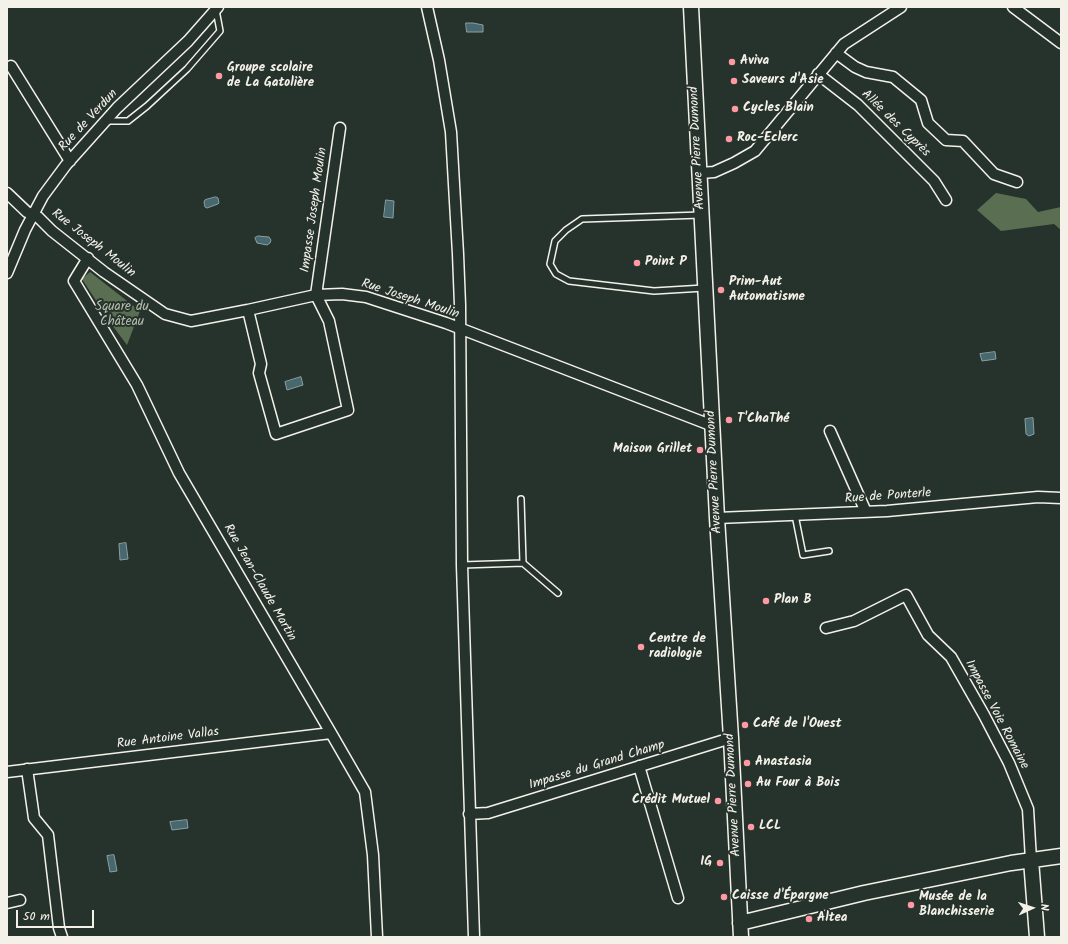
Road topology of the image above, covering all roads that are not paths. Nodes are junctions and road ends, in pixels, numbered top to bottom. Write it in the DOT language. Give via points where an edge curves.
graph roads {
  1 [pos="427,7"];
  2 [pos="691,7"];
  3 [pos="901,7"];
  4 [pos="1013,7"];
  5 [pos="217,8"];
  6 [pos="1061,43"];
  7 [pos="836,52"];
  8 [pos="11,66"];
  9 [pos="818,74"];
  10 [pos="106,121"];
  11 [pos="340,128"];
  12 [pos="70,161"];
  13 [pos="700,173"];
  14 [pos="1017,182"];
  15 [pos="7,193"];
  16 [pos="946,200"];
  17 [pos="33,215"];
  18 [pos="702,215"];
  19 [pos="88,258"];
  20 [pos="7,273"];
  21 [pos="705,288"];
  22 [pos="316,295"];
  23 [pos="248,310"];
  24 [pos="460,329"];
  25 [pos="713,426"];
  26 [pos="830,431"];
  27 [pos="1061,498"];
  28 [pos="521,499"];
  29 [pos="866,512"];
  30 [pos="795,515"];
  31 [pos="717,518"];
  32 [pos="829,551"];
  33 [pos="523,563"];
  34 [pos="462,565"];
  35 [pos="558,593"];
  36 [pos="826,628"];
  37 [pos="332,733"];
  38 [pos="731,738"];
  39 [pos="639,766"];
  40 [pos="27,769"];
  41 [pos="7,772"];
  42 [pos="469,814"];
  43 [pos="1061,856"];
  44 [pos="1031,860"];
  45 [pos="678,898"];
  46 [pos="20,900"];
  47 [pos="7,902"];
  48 [pos="740,930"];
  49 [pos="62,937"];
  50 [pos="377,937"];
  51 [pos="474,937"];
  52 [pos="1037,937"];
  1 -- 24 [label="street" via="451,132"];
  2 -- 13 [label="main road, Avenue Pierre Dumond"];
  3 -- 7 [label="street" via="844,44"];
  4 -- 6 [label="street"];
  5 -- 10 [label="street, Rue de Verdun" via="188,41"];
  5 -- 10 [label="lane" via="220,31 187,69 128,121"];
  7 -- 9 [label="street"];
  7 -- 14 [label="street" via="855,67 893,77 921,100 928,123 946,140 963,141 994,174"];
  8 -- 12 [label="street"];
  9 -- 13 [label="street" via="755,151 714,172"];
  9 -- 16 [label="street, Allée des Cyprès" via="858,105 934,181"];
  10 -- 12 [label="street, Rue de Verdun"];
  11 -- 22 [label="street, Impasse Joseph Moulin"];
  12 -- 17 [label="street, Rue de Verdun" via="43,196"];
  13 -- 18 [label="main road, Avenue Pierre Dumond"];
  15 -- 17 [label="street, Rue Joseph Moulin"];
  17 -- 19 [label="street, Rue Joseph Moulin"];
  17 -- 20 [label="street, Rue de Verdun"];
  18 -- 21 [label="main road, Avenue Pierre Dumond"];
  18 -- 21 [label="lane" via="582,219 555,241 550,264 556,274 569,281 654,291"];
  19 -- 23 [label="street, Rue Joseph Moulin" via="165,314 191,321"];
  19 -- 37 [label="street, Rue Jean-Claude Martin" via="74,280 137,385 179,473"];
  21 -- 25 [label="main road, Avenue Pierre Dumond"];
  22 -- 23 [label="street, Rue Joseph Moulin"];
  22 -- 23 [label="street" via="329,321 348,410 276,434 259,372 261,364"];
  22 -- 24 [label="street, Rue Joseph Moulin" via="342,294 366,297"];
  24 -- 25 [label="street, Rue Joseph Moulin"];
  24 -- 34 [label="street"];
  25 -- 31 [label="main road, Avenue Pierre Dumond"];
  26 -- 29 [label="street"];
  27 -- 29 [label="street, Rue de Ponterle" via="1038,497"];
  28 -- 33 [label="lane"];
  29 -- 30 [label="street, Rue de Ponterle"];
  30 -- 31 [label="street, Rue de Ponterle"];
  30 -- 32 [label="lane" via="803,555"];
  31 -- 38 [label="main road, Avenue Pierre Dumond"];
  33 -- 34 [label="lane"];
  33 -- 35 [label="lane"];
  34 -- 42 [label="street"];
  36 -- 44 [label="street, Impasse Voie Romaine" via="854,621 906,595 928,635 951,657 1009,763 1028,809"];
  37 -- 40 [label="street, Rue Antoine Vallas"];
  37 -- 50 [label="street, Rue Jean-Claude Martin" via="365,792 373,855"];
  38 -- 39 [label="street, Impasse du Grand Champ"];
  38 -- 48 [label="main road, Avenue Pierre Dumond"];
  39 -- 42 [label="street, Impasse du Grand Champ" via="488,813"];
  39 -- 45 [label="street"];
  40 -- 41 [label="street, Rue Antoine Vallas"];
  40 -- 49 [label="street" via="34,818 48,835"];
  42 -- 51 [label="street"];
  43 -- 44 [label="main road"];
  44 -- 48 [label="main road" via="864,893"];
  44 -- 52 [label="main road"];
  46 -- 47 [label="street"];
}
